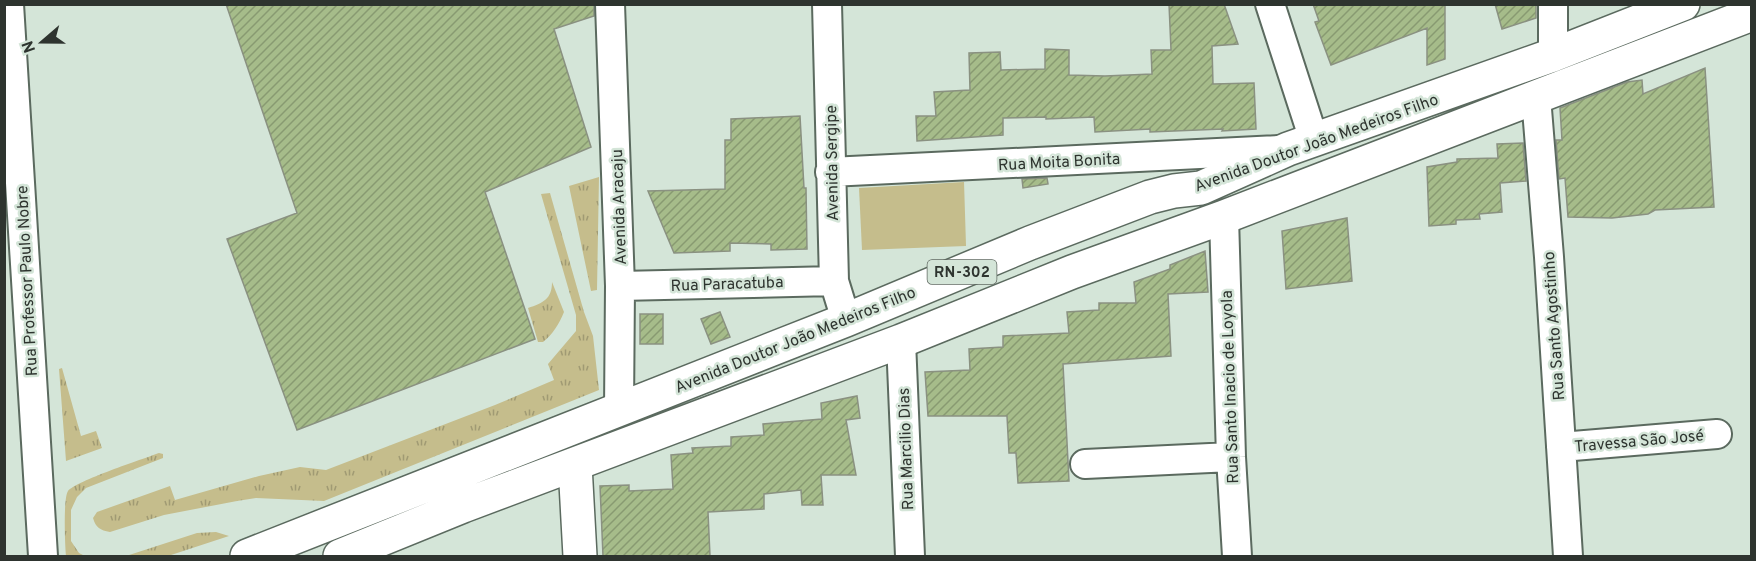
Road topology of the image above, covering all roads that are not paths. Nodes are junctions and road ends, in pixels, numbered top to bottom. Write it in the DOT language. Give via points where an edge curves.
graph roads {
  1 [pos="9,4"];
  2 [pos="610,4"];
  3 [pos="827,4"];
  4 [pos="1270,4"];
  5 [pos="1553,4"];
  6 [pos="1683,4"];
  7 [pos="1752,14"];
  8 [pos="1553,55"];
  9 [pos="1536,97"];
  10 [pos="1301,145"];
  11 [pos="830,172"];
  12 [pos="1201,188"];
  13 [pos="1224,217"];
  14 [pos="1021,247"];
  15 [pos="1072,272"];
  16 [pos="834,280"];
  17 [pos="620,286"];
  18 [pos="846,321"];
  19 [pos="901,341"];
  20 [pos="619,410"];
  21 [pos="1718,434"];
  22 [pos="1561,447"];
  23 [pos="1231,457"];
  24 [pos="1085,464"];
  25 [pos="575,465"];
  26 [pos="43,556"];
  27 [pos="247,556"];
  28 [pos="340,556"];
  29 [pos="580,556"];
  30 [pos="910,556"];
  31 [pos="1237,556"];
  32 [pos="1568,556"];
  1 -- 26 [label="street, Rua Professor Paulo Nobre"];
  2 -- 17 [label="street, Avenida Aracaju"];
  3 -- 11 [label="street, Avenida Sergipe"];
  4 -- 10 [label="street"];
  5 -- 8 [label="street"];
  6 -- 8 [label="main road, Avenida Doutor João Medeiros Filho / RN-302"];
  7 -- 9 [label="main road, Avenida Doutor João Medeiros Filho / RN-302"];
  8 -- 10 [label="main road, Avenida Doutor João Medeiros Filho / RN-302"];
  9 -- 13 [label="main road, Avenida Doutor João Medeiros Filho / RN-302"];
  9 -- 22 [label="street, Rua Santo Agostinho"];
  10 -- 11 [label="street, Rua Moita Bonita"];
  10 -- 12 [label="main road, Avenida Doutor João Medeiros Filho / RN-302"];
  11 -- 16 [label="street, Avenida Sergipe"];
  12 -- 14 [label="main road, Avenida Doutor João Medeiros Filho / RN-302" via="1150,197"];
  12 -- 15 [label="main road" via="1148,218 1085,243 1078,250"];
  13 -- 15 [label="main road, Avenida Doutor João Medeiros Filho / RN-302"];
  13 -- 23 [label="street, Rua Santo Inacio de Loyola"];
  14 -- 18 [label="main road, Avenida Doutor João Medeiros Filho / RN-302"];
  14 -- 19 [label="main road" via="1016,273 1010,280 941,308"];
  15 -- 19 [label="main road, Avenida Doutor João Medeiros Filho / RN-302"];
  16 -- 17 [label="street, Rua Paracatuba"];
  16 -- 18 [label="street, Avenida Sergipe"];
  17 -- 20 [label="street, Avenida Aracaju"];
  18 -- 20 [label="main road, Avenida Doutor João Medeiros Filho / RN-302"];
  19 -- 25 [label="main road, Avenida Doutor João Medeiros Filho / RN-302"];
  19 -- 30 [label="street, Rua Marcilio Dias"];
  20 -- 27 [label="main road, Avenida Doutor João Medeiros Filho / RN-302"];
  21 -- 22 [label="street, Travessa São José"];
  22 -- 32 [label="street, Rua Santo Agostinho"];
  23 -- 24 [label="street"];
  23 -- 31 [label="street, Rua Santo Inacio de Loyola"];
  25 -- 28 [label="main road, Avenida Doutor João Medeiros Filho / RN-302"];
  25 -- 29 [label="main road"];
}
